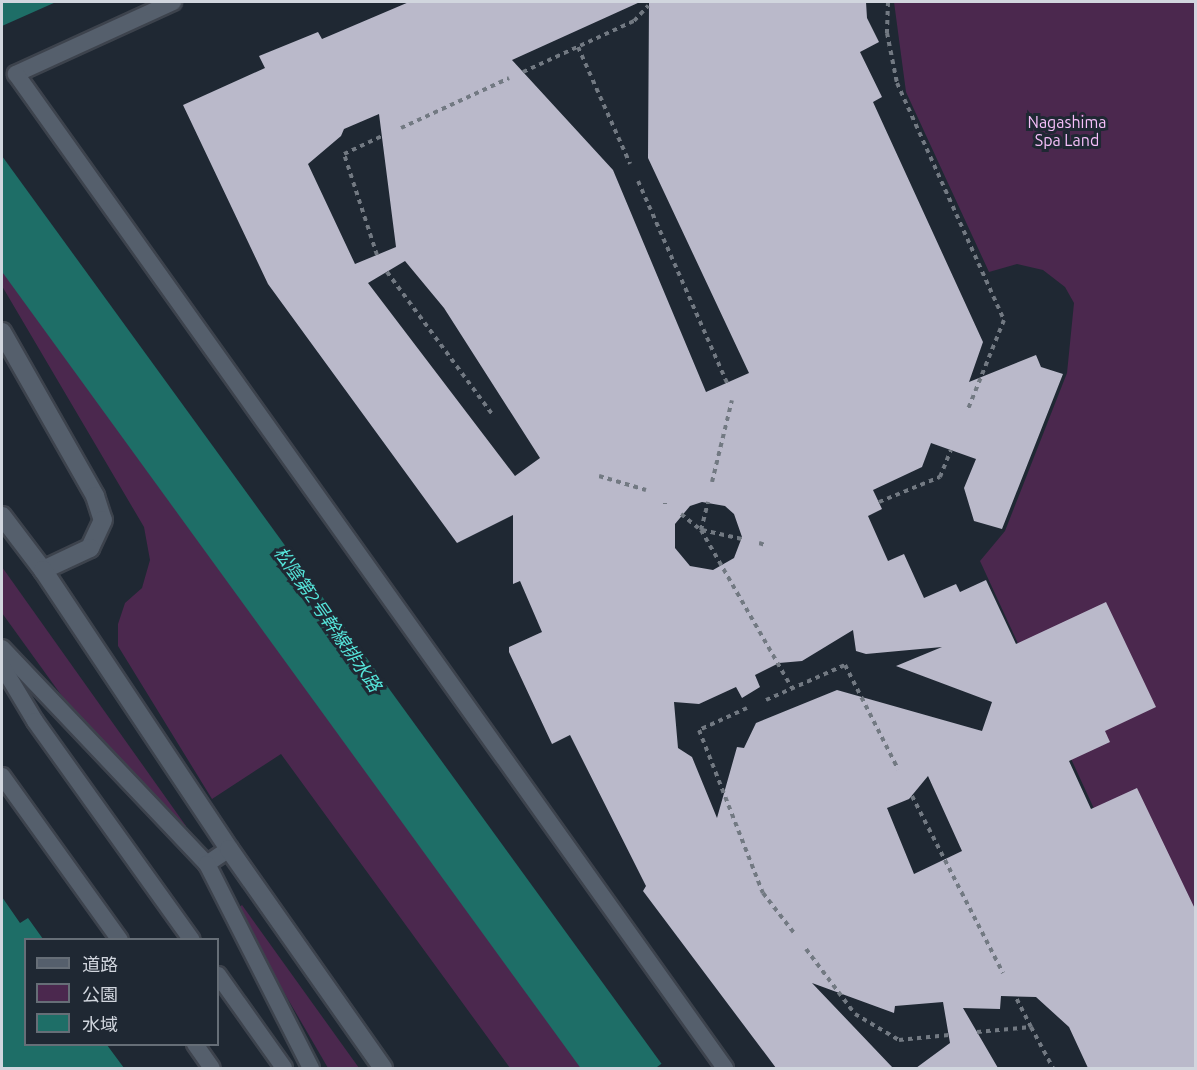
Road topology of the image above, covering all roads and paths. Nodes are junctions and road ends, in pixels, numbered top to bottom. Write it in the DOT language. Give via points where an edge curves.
graph roads {
  1 [pos="173,2"];
  2 [pos="888,2"];
  3 [pos="648,6"];
  4 [pos="578,47"];
  5 [pos="523,72"];
  6 [pos="509,78"];
  7 [pos="401,128"];
  8 [pos="382,136"];
  9 [pos="630,164"];
  10 [pos="638,181"];
  11 [pos="377,255"];
  12 [pos="387,272"];
  13 [pos="2,332"];
  14 [pos="727,383"];
  15 [pos="732,400"];
  16 [pos="968,409"];
  17 [pos="493,415"];
  18 [pos="951,450"];
  19 [pos="599,476"];
  20 [pos="712,482"];
  21 [pos="646,490"];
  22 [pos="879,501"];
  23 [pos="708,502"];
  24 [pos="681,514"];
  25 [pos="2,516"];
  26 [pos="701,530"];
  27 [pos="742,539"];
  28 [pos="759,543"];
  29 [pos="765,545"];
  30 [pos="44,570"];
  31 [pos="2,648"];
  32 [pos="2,666"];
  33 [pos="792,688"];
  34 [pos="766,700"];
  35 [pos="747,708"];
  36 [pos="898,769"];
  37 [pos="2,776"];
  38 [pos="912,796"];
  39 [pos="229,849"];
  40 [pos="207,864"];
  41 [pos="794,933"];
  42 [pos="119,938"];
  43 [pos="191,938"];
  44 [pos="806,949"];
  45 [pos="1003,973"];
  46 [pos="219,976"];
  47 [pos="1015,996"];
  48 [pos="1030,1027"];
  49 [pos="977,1032"];
  50 [pos="949,1035"];
  51 [pos="196,1046"];
  52 [pos="212,1068"];
  53 [pos="284,1068"];
  54 [pos="311,1068"];
  55 [pos="383,1068"];
  56 [pos="725,1068"];
  57 [pos="1053,1068"];
  1 -- 56 [label="lane" via="16,74"];
  2 -- 16 [label="path" via="887,33 897,82 1004,320"];
  3 -- 4 [label="path" via="634,21"];
  4 -- 5 [label="path"];
  4 -- 9 [label="path"];
  6 -- 7 [label="path"];
  8 -- 11 [label="path" via="344,154"];
  10 -- 14 [label="path"];
  12 -- 17 [label="path"];
  13 -- 30 [label="street" via="95,496 103,520 90,548"];
  15 -- 20 [label="path"];
  18 -- 22 [label="path" via="940,477"];
  19 -- 21 [label="path"];
  23 -- 26 [label="path"];
  24 -- 26 [label="path"];
  25 -- 30 [label="street"];
  26 -- 27 [label="path"];
  26 -- 33 [label="path"];
  28 -- 29 [label="path"];
  30 -- 39 [label="street"];
  31 -- 40 [label="lane"];
  32 -- 43 [label="lane" via="35,721"];
  33 -- 34 [label="path"];
  33 -- 36 [label="path" via="845,665"];
  35 -- 41 [label="path" via="699,730 763,893"];
  37 -- 42 [label="lane"];
  38 -- 45 [label="path"];
  39 -- 40 [label="lane"];
  39 -- 55 [label="street"];
  40 -- 54 [label="lane"];
  44 -- 50 [label="path" via="855,1014 899,1040"];
  46 -- 53 [label="lane"];
  47 -- 48 [label="path"];
  48 -- 49 [label="path"];
  48 -- 57 [label="path"];
  51 -- 52 [label="lane"];
}
